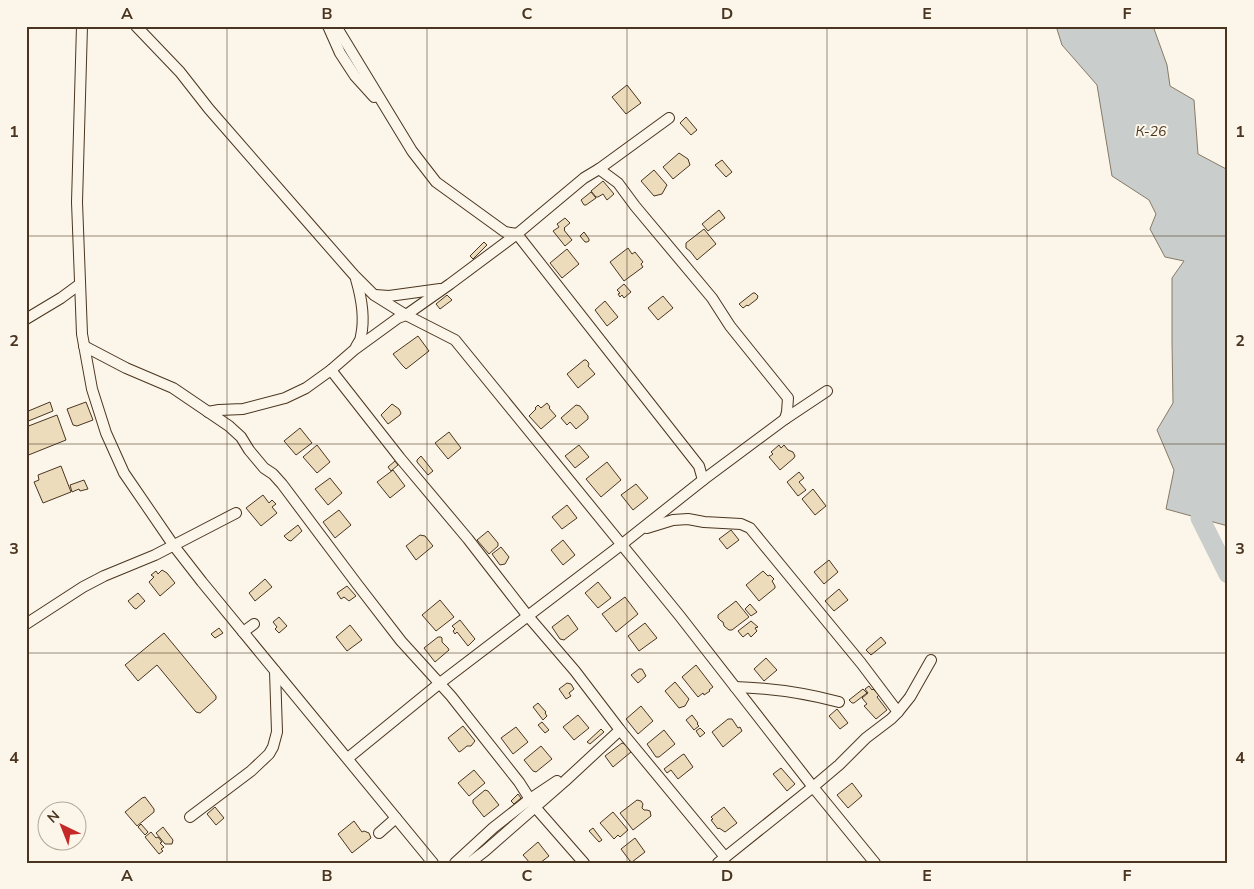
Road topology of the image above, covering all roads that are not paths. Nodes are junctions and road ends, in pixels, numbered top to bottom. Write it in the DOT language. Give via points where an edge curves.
graph roads {
  1 [pos="82,26"];
  2 [pos="136,26"];
  3 [pos="328,26"];
  4 [pos="336,26"];
  5 [pos="384,106"];
  6 [pos="669,118"];
  7 [pos="600,169"];
  8 [pos="517,234"];
  9 [pos="354,275"];
  10 [pos="80,284"];
  11 [pos="445,288"];
  12 [pos="374,295"];
  13 [pos="406,315"];
  14 [pos="26,319"];
  15 [pos="84,346"];
  16 [pos="354,350"];
  17 [pos="331,370"];
  18 [pos="827,392"];
  19 [pos="208,412"];
  20 [pos="785,420"];
  21 [pos="702,480"];
  22 [pos="236,513"];
  23 [pos="639,530"];
  24 [pos="621,545"];
  25 [pos="174,546"];
  26 [pos="528,615"];
  27 [pos="26,624"];
  28 [pos="254,624"];
  29 [pos="243,632"];
  30 [pos="931,660"];
  31 [pos="275,670"];
  32 [pos="440,683"];
  33 [pos="735,687"];
  34 [pos="839,702"];
  35 [pos="898,712"];
  36 [pos="620,730"];
  37 [pos="348,758"];
  38 [pos="813,787"];
  39 [pos="533,803"];
  40 [pos="190,818"];
  41 [pos="396,818"];
  42 [pos="380,833"];
  43 [pos="721,860"];
  44 [pos="433,863"];
  45 [pos="454,863"];
  46 [pos="468,863"];
  47 [pos="584,863"];
  48 [pos="875,863"];
  1 -- 10 [label="street" via="77,202"];
  2 -- 9 [label="street" via="180,72"];
  3 -- 5 [label="street" via="355,76"];
  4 -- 5 [label="street"];
  5 -- 8 [label="street" via="436,182 505,232"];
  6 -- 7 [label="street"];
  7 -- 8 [label="street" via="584,178"];
  7 -- 20 [label="street" via="618,183 788,398"];
  8 -- 11 [label="street"];
  8 -- 21 [label="street" via="699,466"];
  9 -- 12 [label="street"];
  9 -- 16 [label="street" via="363,320 361,338"];
  10 -- 14 [label="street"];
  10 -- 15 [label="street"];
  11 -- 12 [label="street"];
  11 -- 13 [label="street"];
  12 -- 13 [label="street"];
  13 -- 16 [label="street"];
  13 -- 24 [label="street" via="455,340"];
  15 -- 19 [label="street" via="174,388"];
  15 -- 25 [label="street" via="98,411 114,453"];
  16 -- 17 [label="street"];
  17 -- 19 [label="street" via="285,398 243,409"];
  17 -- 26 [label="street"];
  18 -- 20 [label="street"];
  19 -- 32 [label="street" via="241,437 264,468 282,484 401,641"];
  20 -- 21 [label="street"];
  21 -- 23 [label="street"];
  22 -- 25 [label="street"];
  23 -- 24 [label="street"];
  23 -- 35 [label="street" via="688,519 741,524 750,528"];
  24 -- 26 [label="street"];
  24 -- 33 [label="street"];
  25 -- 27 [label="street" via="83,587"];
  25 -- 29 [label="street"];
  26 -- 32 [label="street"];
  26 -- 36 [label="street"];
  28 -- 29 [label="street"];
  29 -- 31 [label="street"];
  30 -- 35 [label="street"];
  31 -- 37 [label="street"];
  31 -- 40 [label="street" via="277,732 269,754 252,771"];
  32 -- 37 [label="street"];
  32 -- 39 [label="street"];
  33 -- 34 [label="street" via="783,690"];
  33 -- 38 [label="street"];
  35 -- 38 [label="street"];
  36 -- 39 [label="street" via="578,769"];
  36 -- 43 [label="street"];
  37 -- 41 [label="street"];
  38 -- 43 [label="street"];
  38 -- 48 [label="street"];
  39 -- 45 [label="street" via="493,828"];
  39 -- 46 [label="street" via="485,851"];
  39 -- 47 [label="street"];
  41 -- 42 [label="street"];
  41 -- 44 [label="street"];
}
